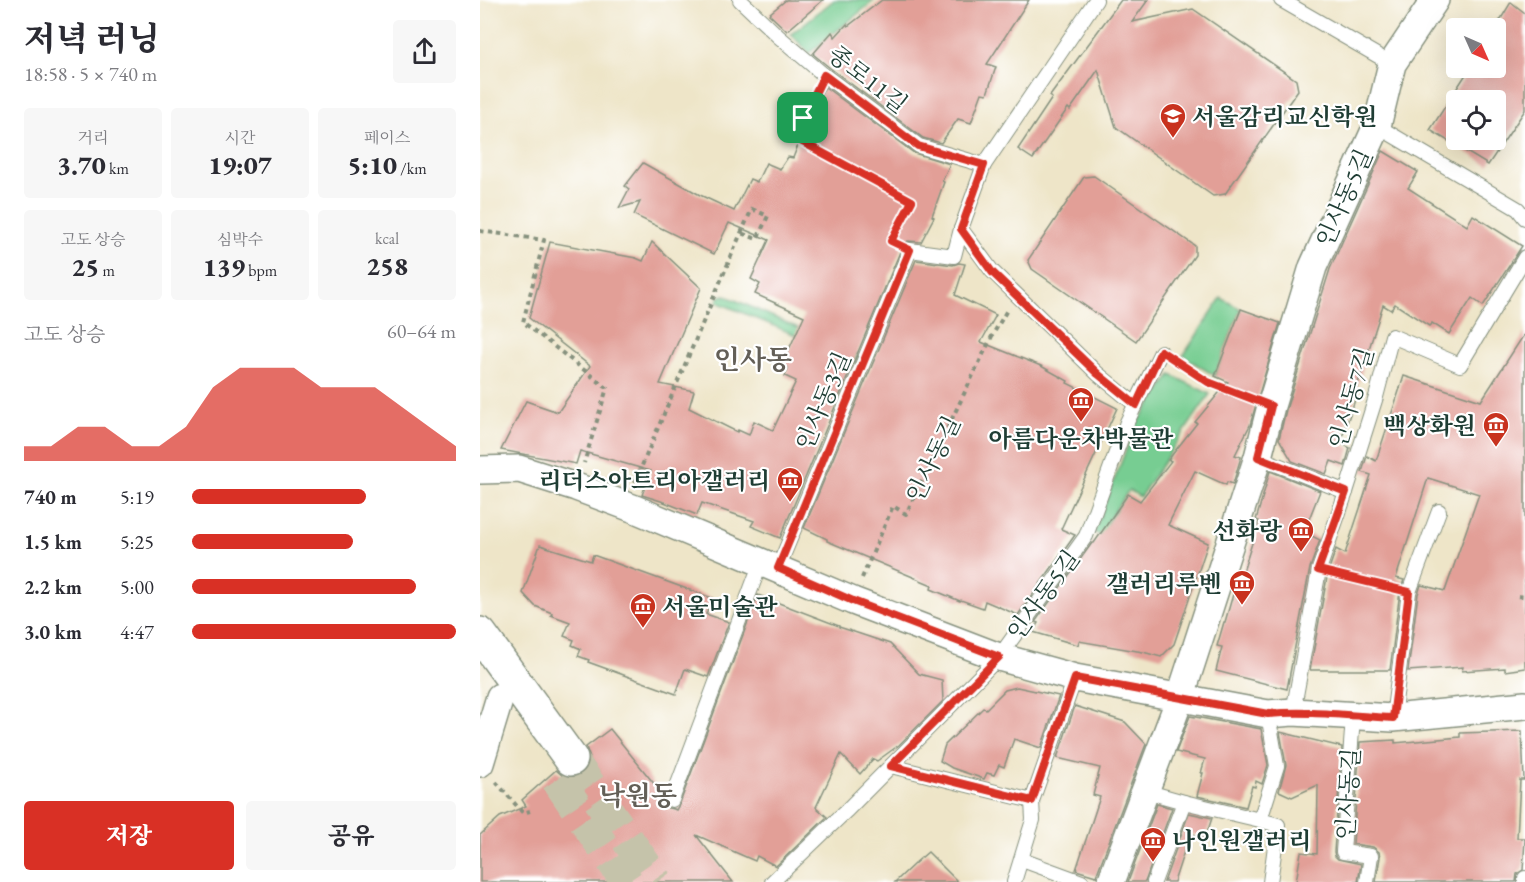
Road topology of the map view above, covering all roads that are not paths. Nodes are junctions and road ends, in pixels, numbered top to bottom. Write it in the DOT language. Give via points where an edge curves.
graph roads {
  1 [pos="740,0"];
  2 [pos="1096,0"];
  3 [pos="1281,0"];
  4 [pos="1435,0"];
  5 [pos="1392,64"];
  6 [pos="1377,126"];
  7 [pos="984,165"];
  8 [pos="1525,218"];
  9 [pos="961,229"];
  10 [pos="1525,257"];
  11 [pos="1161,351"];
  12 [pos="1136,405"];
  13 [pos="1258,457"];
  14 [pos="480,470"];
  15 [pos="1346,492"];
  16 [pos="1439,511"];
  17 [pos="770,565"];
  18 [pos="480,634"];
  19 [pos="999,657"];
  20 [pos="480,671"];
  21 [pos="1075,678"];
  22 [pos="500,697"];
  23 [pos="1180,698"];
  24 [pos="1525,705"];
  25 [pos="1281,713"];
  26 [pos="1353,717"];
  27 [pos="1393,718"];
  28 [pos="891,766"];
  29 [pos="487,771"];
  30 [pos="1145,791"];
  31 [pos="672,800"];
  32 [pos="1032,801"];
  33 [pos="1184,802"];
  34 [pos="1260,820"];
  35 [pos="1022,860"];
  36 [pos="772,882"];
  37 [pos="1014,882"];
  38 [pos="1082,882"];
  39 [pos="1111,882"];
  40 [pos="1154,882"];
  41 [pos="1270,882"];
  42 [pos="1367,882"];
  1 -- 7 [label="lane, 종로11길" via="824,75 918,146"];
  2 -- 7 [label="lane"];
  3 -- 5 [label="lane"];
  4 -- 5 [label="street, 인사동5길"];
  5 -- 6 [label="street, 인사동5길"];
  6 -- 8 [label="lane" via="1518,209"];
  6 -- 13 [label="street, 인사동5길" via="1313,267"];
  7 -- 9 [label="lane"];
  9 -- 12 [label="lane" via="992,272 1098,374"];
  9 -- 17 [label="lane, 인사동3길" via="954,256 910,250"];
  10 -- 15 [label="lane, 인사동7길" via="1460,365 1392,336"];
  11 -- 12 [label="lane, 인사동5길"];
  12 -- 19 [label="lane, 인사동5길" via="1086,536"];
  13 -- 15 [label="lane, 인사동7길"];
  13 -- 23 [label="street, 인사동5길"];
  14 -- 17 [label="street, 인사동길" via="519,469 576,487"];
  15 -- 25 [label="lane, 인사동7길" via="1318,570"];
  16 -- 27 [label="lane" via="1409,592"];
  17 -- 19 [label="street, 인사동길"];
  17 -- 31 [label="lane"];
  18 -- 22 [label="main road" via="562,765"];
  19 -- 21 [label="street, 인사동길"];
  19 -- 28 [label="lane, 인사동5길"];
  20 -- 22 [label="main road"];
  21 -- 23 [label="street, 인사동길"];
  21 -- 32 [label="lane"];
  22 -- 29 [label="street"];
  23 -- 25 [label="street, 인사동길"];
  23 -- 30 [label="street, 인사동5길"];
  24 -- 27 [label="street, 인사동길"];
  25 -- 26 [label="street, 인사동길"];
  25 -- 34 [label="lane, 인사동7길" via="1277,766"];
  26 -- 27 [label="street, 인사동길"];
  26 -- 42 [label="lane, 인사동길" via="1343,852 1371,856"];
  28 -- 32 [label="lane"];
  28 -- 36 [label="lane, 인사동5길"];
  30 -- 33 [label="lane"];
  30 -- 39 [label="street, 인사동5길"];
  32 -- 35 [label="lane" via="1033,819"];
  33 -- 34 [label="lane"];
  33 -- 40 [label="lane"];
  34 -- 41 [label="lane" via="1278,825"];
  35 -- 37 [label="lane"];
  35 -- 38 [label="lane"];
}
